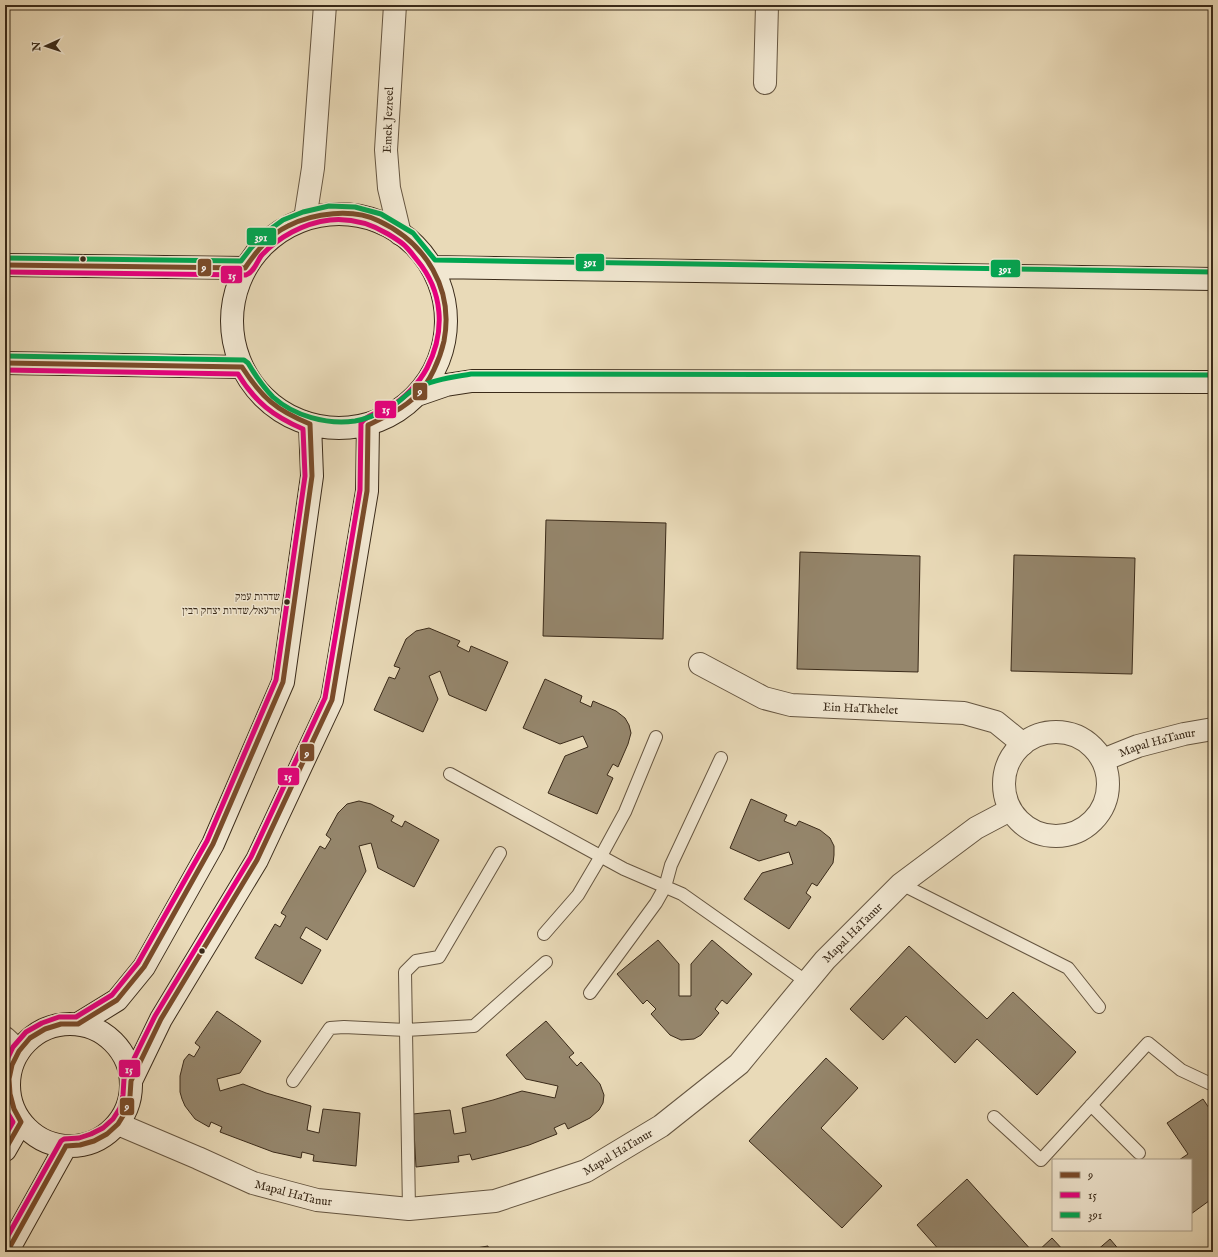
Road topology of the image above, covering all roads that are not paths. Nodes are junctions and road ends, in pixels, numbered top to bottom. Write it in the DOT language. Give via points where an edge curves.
graph roads {
  1 [pos="325,5"];
  2 [pos="395,5"];
  3 [pos="767,5"];
  4 [pos="765,84"];
  5 [pos="305,218"];
  6 [pos="400,234"];
  7 [pos="5,265"];
  8 [pos="432,267"];
  9 [pos="245,268"];
  10 [pos="1213,279"];
  11 [pos="5,363"];
  12 [pos="242,367"];
  13 [pos="1213,382"];
  14 [pos="417,395"];
  15 [pos="310,424"];
  16 [pos="368,424"];
  17 [pos="700,664"];
  18 [pos="1213,729"];
  19 [pos="656,737"];
  20 [pos="1023,744"];
  21 [pos="721,758"];
  22 [pos="1103,760"];
  23 [pos="450,774"];
  24 [pos="1010,810"];
  25 [pos="500,853"];
  26 [pos="601,856"];
  27 [pos="902,884"];
  28 [pos="665,887"];
  29 [pos="544,934"];
  30 [pos="546,962"];
  31 [pos="807,982"];
  32 [pos="590,993"];
  33 [pos="1099,1007"];
  34 [pos="78,1024"];
  35 [pos="406,1030"];
  36 [pos="12,1044"];
  37 [pos="131,1081"];
  38 [pos="293,1081"];
  39 [pos="1213,1085"];
  40 [pos="1091,1105"];
  41 [pos="994,1117"];
  42 [pos="21,1122"];
  43 [pos="118,1124"];
  44 [pos="66,1146"];
  45 [pos="5,1150"];
  46 [pos="1139,1153"];
  47 [pos="1050,1158"];
  48 [pos="409,1209"];
  49 [pos="7,1252"];
  1 -- 5 [label="main road" via="313,168"];
  2 -- 6 [label="main road, Emek Jezreel" via="386,150 389,188"];
  3 -- 4 [label="main road"];
  5 -- 6 [label="main road" via="329,213 354,214 378,220"];
  5 -- 9 [label="main road" via="270,238"];
  6 -- 8 [label="main road" via="409,239"];
  7 -- 9 [label="main road"];
  8 -- 10 [label="main road"];
  8 -- 14 [label="main road" via="441,287 446,308 446,330 442,351 433,372"];
  9 -- 12 [label="main road" via="235,292 232,317 234,342"];
  11 -- 12 [label="main road"];
  12 -- 15 [label="main road" via="254,386 270,403 288,416"];
  13 -- 14 [label="main road" via="472,381 446,385"];
  14 -- 16 [label="main road" via="394,413"];
  15 -- 16 [label="main road" via="329,428 349,428"];
  15 -- 34 [label="main road" via="312,476 283,682 213,844 144,967 117,1000"];
  16 -- 37 [label="main road" via="367,491 332,700 257,860 161,1019"];
  17 -- 20 [label="main road, Ein HaTkhelet" via="764,698 791,705 964,713 996,722"];
  18 -- 22 [label="main road, Mapal HaTanur" via="1138,746"];
  19 -- 26 [label="lane" via="625,812"];
  20 -- 22 [label="main road" via="1036,735 1051,732 1067,733 1082,738"];
  20 -- 24 [label="main road" via="1013,754 1006,767 1005,796"];
  21 -- 28 [label="lane" via="671,865"];
  22 -- 24 [label="main road" via="1108,776 1104,808 1094,822 1081,831 1066,837 1049,837 1033,832 1020,823"];
  23 -- 26 [label="lane"];
  24 -- 27 [label="main road, Mapal HaTanur" via="976,828"];
  25 -- 35 [label="lane" via="439,957 416,960 405,972"];
  26 -- 28 [label="lane"];
  26 -- 29 [label="lane" via="578,895"];
  27 -- 31 [label="main road, Mapal HaTanur" via="825,960"];
  27 -- 33 [label="lane" via="1068,968"];
  28 -- 31 [label="lane" via="682,894"];
  28 -- 32 [label="lane"];
  30 -- 35 [label="lane" via="474,1026"];
  31 -- 48 [label="main road, Mapal HaTanur" via="739,1064 661,1126 586,1171 495,1201"];
  34 -- 36 [label="main road" via="61,1024"];
  34 -- 37 [label="main road" via="99,1030 116,1044 128,1066"];
  35 -- 38 [label="lane" via="344,1026 330,1028"];
  35 -- 48 [label="lane"];
  36 -- 42 [label="main road" via="10,1094"];
  37 -- 43 [label="main road" via="126,1111"];
  39 -- 40 [label="lane" via="1181,1070 1148,1043"];
  40 -- 46 [label="lane"];
  40 -- 47 [label="lane"];
  41 -- 47 [label="lane" via="1041,1160"];
  42 -- 44 [label="main road" via="41,1139"];
  42 -- 45 [label="main road"];
  43 -- 44 [label="main road" via="94,1141"];
  43 -- 48 [label="main road, Mapal HaTanur" via="253,1184 317,1200"];
  44 -- 49 [label="main road"];
}
